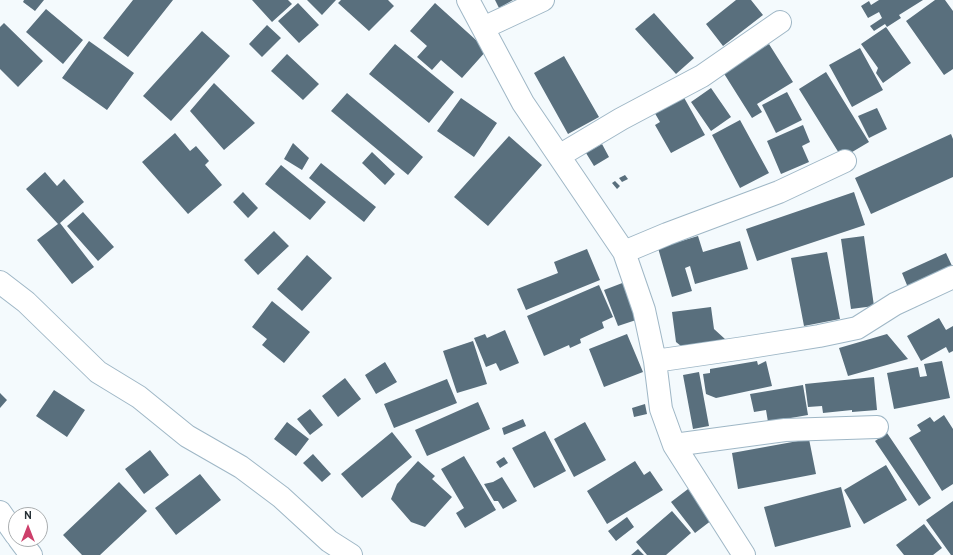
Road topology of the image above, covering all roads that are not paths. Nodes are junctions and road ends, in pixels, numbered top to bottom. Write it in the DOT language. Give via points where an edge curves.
graph roads {
  1 [pos="468,0"];
  2 [pos="543,0"];
  3 [pos="780,22"];
  4 [pos="483,28"];
  5 [pos="559,156"];
  6 [pos="845,161"];
  7 [pos="624,252"];
  8 [pos="953,277"];
  9 [pos="0,282"];
  10 [pos="654,361"];
  11 [pos="877,427"];
  12 [pos="674,445"];
  13 [pos="0,512"];
  14 [pos="8,523"];
  15 [pos="351,555"];
  16 [pos="744,555"];
  1 -- 4 [label="street"];
  2 -- 4 [label="street"];
  3 -- 5 [label="street" via="702,76 621,119"];
  4 -- 5 [label="street" via="523,103"];
  5 -- 7 [label="street"];
  6 -- 7 [label="street" via="779,192"];
  7 -- 10 [label="street" via="644,310"];
  8 -- 10 [label="street" via="895,304 857,328"];
  9 -- 15 [label="street" via="26,302 98,372 139,397 187,436 241,467 281,497 329,541"];
  10 -- 12 [label="street" via="661,409"];
  11 -- 12 [label="street" via="785,430"];
  12 -- 16 [label="street"];
  13 -- 14 [label="street"];
}
